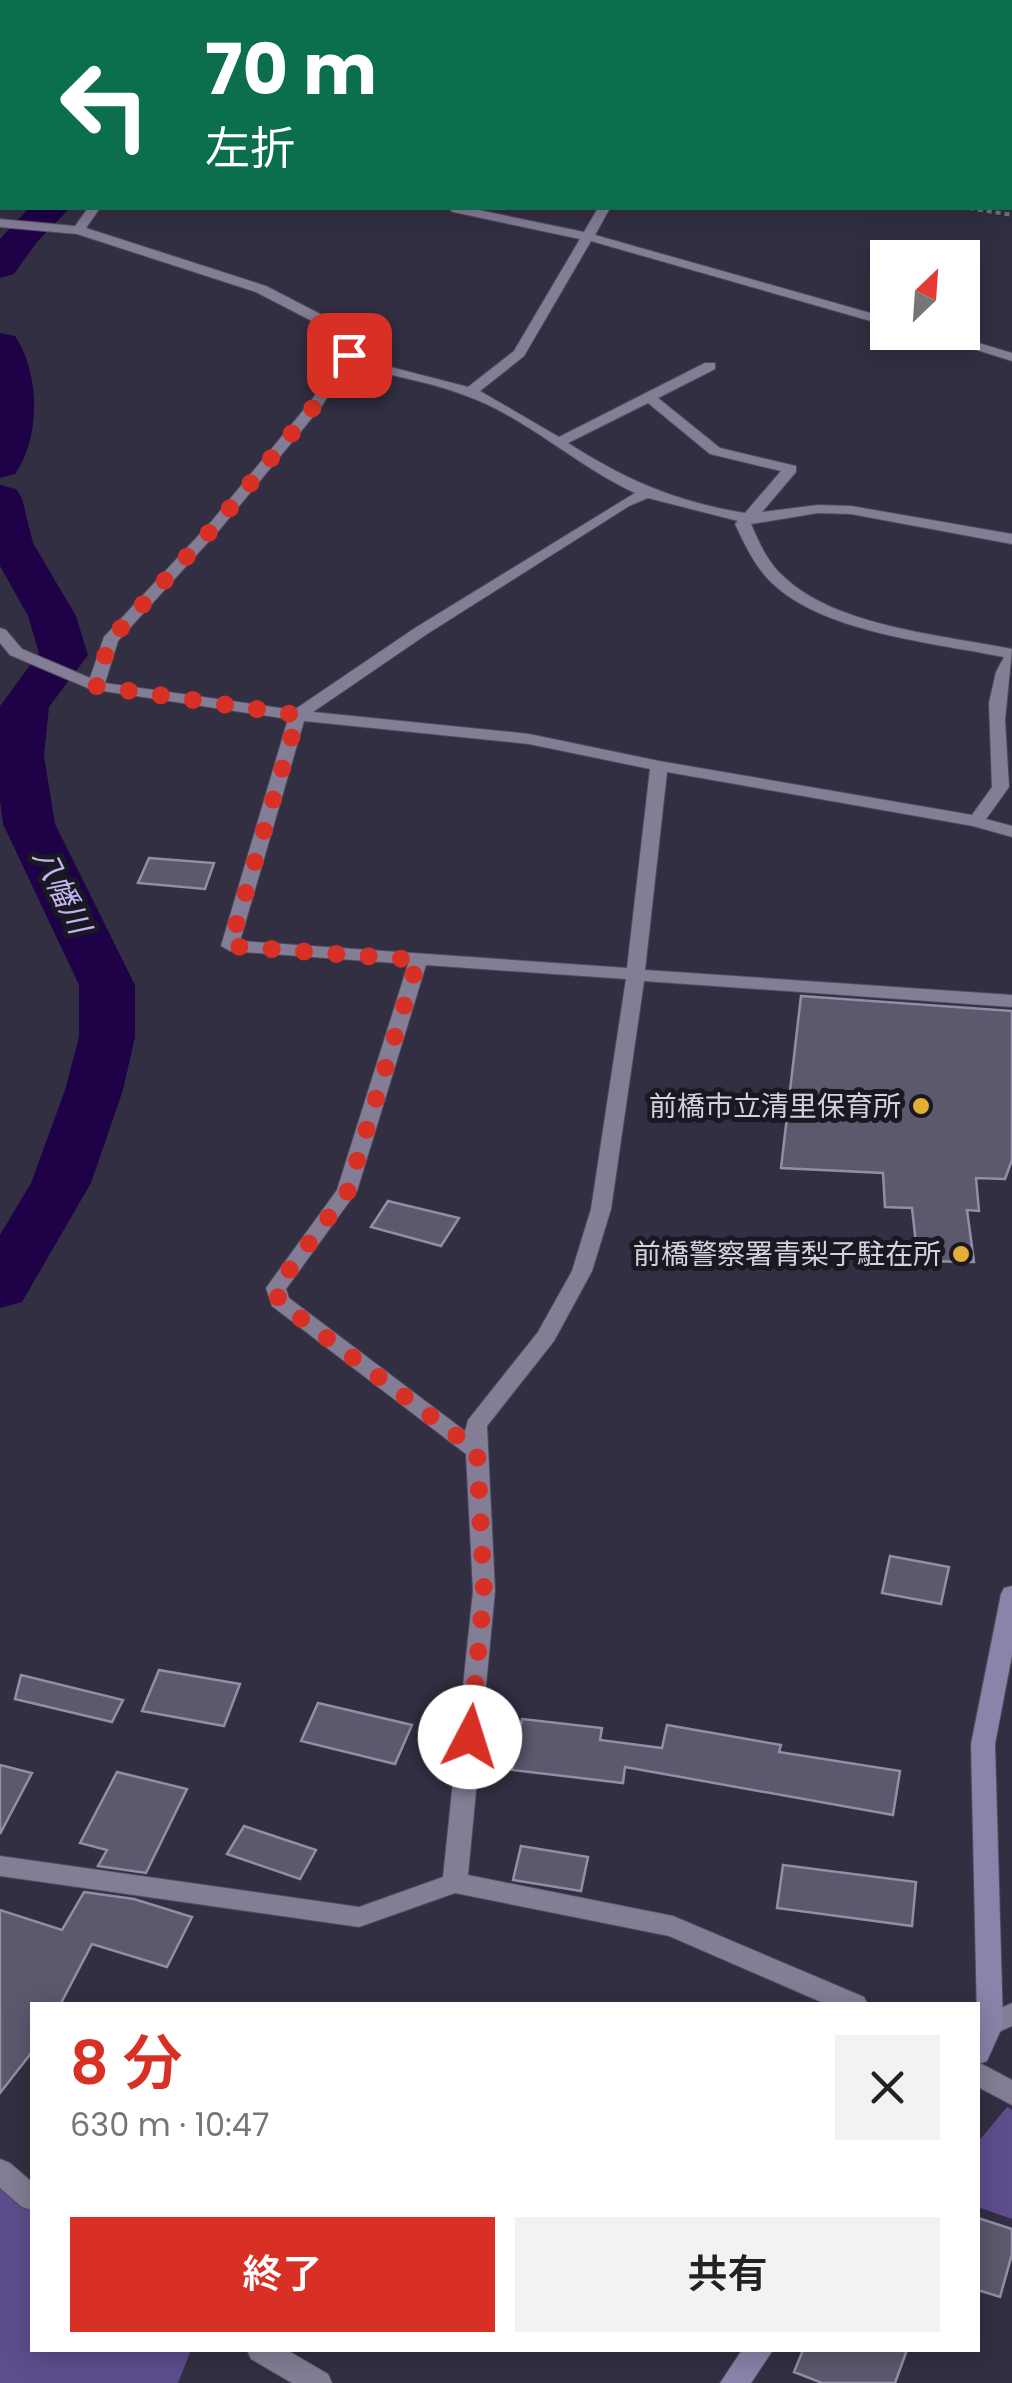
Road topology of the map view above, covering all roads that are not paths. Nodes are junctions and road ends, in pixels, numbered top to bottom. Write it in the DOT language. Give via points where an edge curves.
graph roads {
  1 [pos="93,210"];
  2 [pos="462,210"];
  3 [pos="603,210"];
  4 [pos="7,224"];
  5 [pos="78,230"];
  6 [pos="586,236"];
  7 [pos="870,317"];
  8 [pos="980,348"];
  9 [pos="349,355"];
  10 [pos="1012,357"];
  11 [pos="710,366"];
  12 [pos="471,392"];
  13 [pos="649,397"];
  14 [pos="557,443"];
  15 [pos="647,493"];
  16 [pos="748,518"];
  17 [pos="1012,539"];
  18 [pos="0,633"];
  19 [pos="1012,656"];
  20 [pos="96,686"];
  21 [pos="298,715"];
  22 [pos="659,766"];
  23 [pos="976,820"];
  24 [pos="1012,832"];
  25 [pos="418,960"];
  26 [pos="636,972"];
  27 [pos="1012,1001"];
  28 [pos="477,1451"];
  29 [pos="1012,1594"];
  30 [pos="0,1866"];
  31 [pos="455,1883"];
  32 [pos="849,2002"];
  33 [pos="1001,2019"];
  34 [pos="980,2050"];
  35 [pos="980,2074"];
  36 [pos="1012,2094"];
  37 [pos="0,2171"];
  38 [pos="30,2196"];
  39 [pos="265,2352"];
  40 [pos="757,2352"];
  41 [pos="318,2383"];
  42 [pos="734,2383"];
  1 -- 5 [label="street"];
  2 -- 6 [label="street"];
  3 -- 6 [label="street"];
  4 -- 5 [label="street"];
  5 -- 9 [label="street" via="261,289 317,318"];
  6 -- 7 [label="street"];
  6 -- 12 [label="street" via="519,353"];
  8 -- 10 [label="street"];
  9 -- 12 [label="street"];
  9 -- 20 [label="street" via="216,525 110,640"];
  11 -- 13 [label="street"];
  12 -- 14 [label="street"];
  13 -- 14 [label="street"];
  13 -- 16 [label="street" via="715,451 790,469"];
  14 -- 15 [label="street"];
  15 -- 16 [label="street"];
  15 -- 21 [label="street"];
  16 -- 17 [label="street" via="850,510"];
  16 -- 19 [label="street" via="743,524 762,560 816,607"];
  18 -- 20 [label="street" via="16,652"];
  19 -- 23 [label="street" via="1000,674 995,706 1001,787"];
  20 -- 21 [label="street"];
  21 -- 22 [label="street" via="529,739"];
  21 -- 25 [label="street" via="230,946"];
  22 -- 23 [label="street"];
  22 -- 26 [label="street"];
  23 -- 24 [label="street"];
  25 -- 26 [label="street"];
  25 -- 28 [label="street" via="348,1191 276,1288 279,1302"];
  26 -- 27 [label="street"];
  26 -- 28 [label="street" via="601,1209 582,1271 547,1336 476,1425"];
  28 -- 31 [label="street" via="484,1591"];
  29 -- 33 [label="street" via="982,1744"];
  30 -- 31 [label="street" via="359,1917"];
  31 -- 32 [label="street" via="672,1926"];
  33 -- 34 [label="street"];
  35 -- 36 [label="street"];
  37 -- 38 [label="street"];
  39 -- 41 [label="street"];
  40 -- 42 [label="street"];
}
